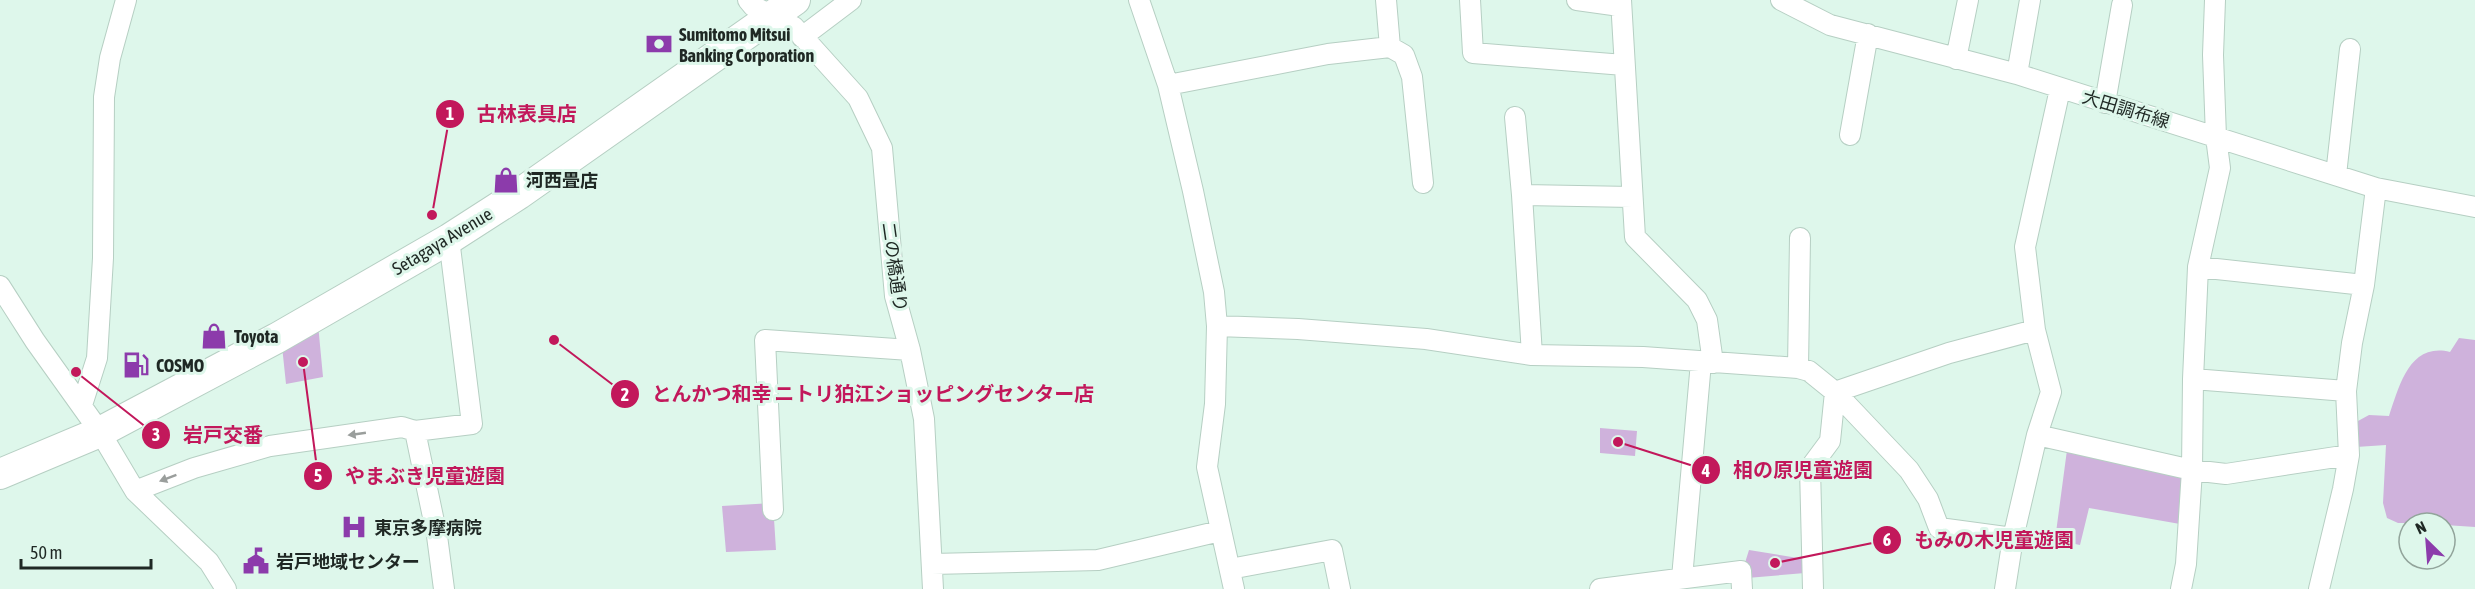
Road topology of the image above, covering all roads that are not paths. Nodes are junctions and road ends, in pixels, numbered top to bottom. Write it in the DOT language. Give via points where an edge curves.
graph roads {
  1 [pos="126,0"];
  2 [pos="850,0"];
  3 [pos="1139,0"];
  4 [pos="1386,0"];
  5 [pos="1470,0"];
  6 [pos="1577,0"];
  7 [pos="1781,0"];
  8 [pos="1968,0"];
  9 [pos="2030,0"];
  10 [pos="2215,0"];
  11 [pos="1620,3"];
  12 [pos="2122,4"];
  13 [pos="772,5"];
  14 [pos="1868,34"];
  15 [pos="802,37"];
  16 [pos="1390,47"];
  17 [pos="2350,49"];
  18 [pos="1956,59"];
  19 [pos="1624,65"];
  20 [pos="2017,74"];
  21 [pos="1168,85"];
  22 [pos="2060,89"];
  23 [pos="2105,103"];
  24 [pos="1515,117"];
  25 [pos="1850,135"];
  26 [pos="2216,137"];
  27 [pos="2336,175"];
  28 [pos="1423,183"];
  29 [pos="2376,188"];
  30 [pos="1522,195"];
  31 [pos="1632,197"];
  32 [pos="2475,207"];
  33 [pos="1800,238"];
  34 [pos="449,239"];
  35 [pos="2198,267"];
  36 [pos="2364,285"];
  37 [pos="0,286"];
  38 [pos="1217,326"];
  39 [pos="2035,330"];
  40 [pos="910,350"];
  41 [pos="1532,355"];
  42 [pos="1707,362"];
  43 [pos="1798,368"];
  44 [pos="2193,379"];
  45 [pos="2346,391"];
  46 [pos="1835,392"];
  47 [pos="82,405"];
  48 [pos="415,431"];
  49 [pos="100,432"];
  50 [pos="2037,435"];
  51 [pos="2349,454"];
  52 [pos="2193,470"];
  53 [pos="0,474"];
  54 [pos="135,490"];
  55 [pos="773,510"];
  56 [pos="1220,531"];
  57 [pos="2013,538"];
  58 [pos="932,564"];
  59 [pos="1230,569"];
  60 [pos="1682,579"];
  61 [pos="226,589"];
  62 [pos="444,589"];
  63 [pos="933,589"];
  64 [pos="1234,589"];
  65 [pos="1340,589"];
  66 [pos="1600,589"];
  67 [pos="1742,589"];
  68 [pos="1813,589"];
  69 [pos="2005,589"];
  70 [pos="2181,589"];
  71 [pos="2319,589"];
  1 -- 47 [label="street" via="104,97 103,258 97,358"];
  2 -- 15 [label="street"];
  3 -- 21 [label="street"];
  4 -- 16 [label="street"];
  5 -- 19 [label="street" via="1473,53"];
  6 -- 11 [label="street"];
  7 -- 14 [label="street, 大田調布線" via="1830,25"];
  8 -- 18 [label="street"];
  9 -- 20 [label="street"];
  10 -- 26 [label="street"];
  11 -- 19 [label="street"];
  12 -- 23 [label="street"];
  13 -- 15 [label="street, 二の橋通り"];
  13 -- 34 [label="main road, Setagaya Avenue" via="519,194"];
  14 -- 18 [label="street, 大田調布線"];
  14 -- 25 [label="street"];
  15 -- 40 [label="street, 二の橋通り" via="858,98 882,148 896,296"];
  16 -- 21 [label="street" via="1328,54"];
  16 -- 28 [label="street" via="1404,55 1412,77"];
  17 -- 27 [label="street"];
  18 -- 20 [label="street, 大田調布線"];
  19 -- 31 [label="street"];
  20 -- 22 [label="street, 大田調布線"];
  21 -- 38 [label="street" via="1196,202"];
  22 -- 23 [label="street, 大田調布線"];
  22 -- 39 [label="street" via="2025,247"];
  23 -- 26 [label="street, 大田調布線"];
  24 -- 30 [label="street"];
  26 -- 27 [label="street, 大田調布線"];
  26 -- 35 [label="street" via="2220,168"];
  27 -- 29 [label="street, 大田調布線"];
  29 -- 32 [label="street, 大田調布線"];
  29 -- 36 [label="street"];
  30 -- 31 [label="street"];
  30 -- 41 [label="street"];
  31 -- 42 [label="street" via="1635,237 1697,300 1707,320"];
  33 -- 43 [label="street"];
  34 -- 48 [label="street" via="472,424"];
  34 -- 49 [label="main road, Setagaya Avenue" via="286,333"];
  35 -- 36 [label="street"];
  35 -- 44 [label="street"];
  36 -- 45 [label="street"];
  37 -- 47 [label="street"];
  38 -- 41 [label="street" via="1415,338"];
  38 -- 56 [label="street" via="1215,404 1207,467"];
  39 -- 46 [label="street" via="1949,353"];
  39 -- 50 [label="street" via="2051,392"];
  40 -- 55 [label="street" via="765,340"];
  40 -- 58 [label="street, 二の橋通り" via="924,419"];
  41 -- 42 [label="street"];
  42 -- 43 [label="street"];
  42 -- 60 [label="street"];
  43 -- 46 [label="street" via="1809,371"];
  44 -- 45 [label="street"];
  44 -- 52 [label="street"];
  45 -- 51 [label="street"];
  46 -- 57 [label="street" via="1910,470 1928,499 1939,528"];
  46 -- 68 [label="street" via="1830,441 1810,468"];
  47 -- 49 [label="street"];
  48 -- 54 [label="street, one-way" via="402,428 270,446"];
  48 -- 62 [label="street"];
  49 -- 53 [label="main road, Setagaya Avenue"];
  49 -- 54 [label="street"];
  50 -- 52 [label="street"];
  50 -- 57 [label="street"];
  51 -- 52 [label="street" via="2226,474"];
  51 -- 71 [label="street"];
  52 -- 70 [label="street"];
  54 -- 61 [label="street" via="209,562"];
  56 -- 58 [label="street" via="1098,560"];
  56 -- 59 [label="street"];
  57 -- 69 [label="street"];
  58 -- 63 [label="street, 二の橋通り"];
  59 -- 64 [label="street"];
  59 -- 65 [label="street" via="1332,550"];
  60 -- 66 [label="street"];
  60 -- 67 [label="street" via="1741,572"];
}
